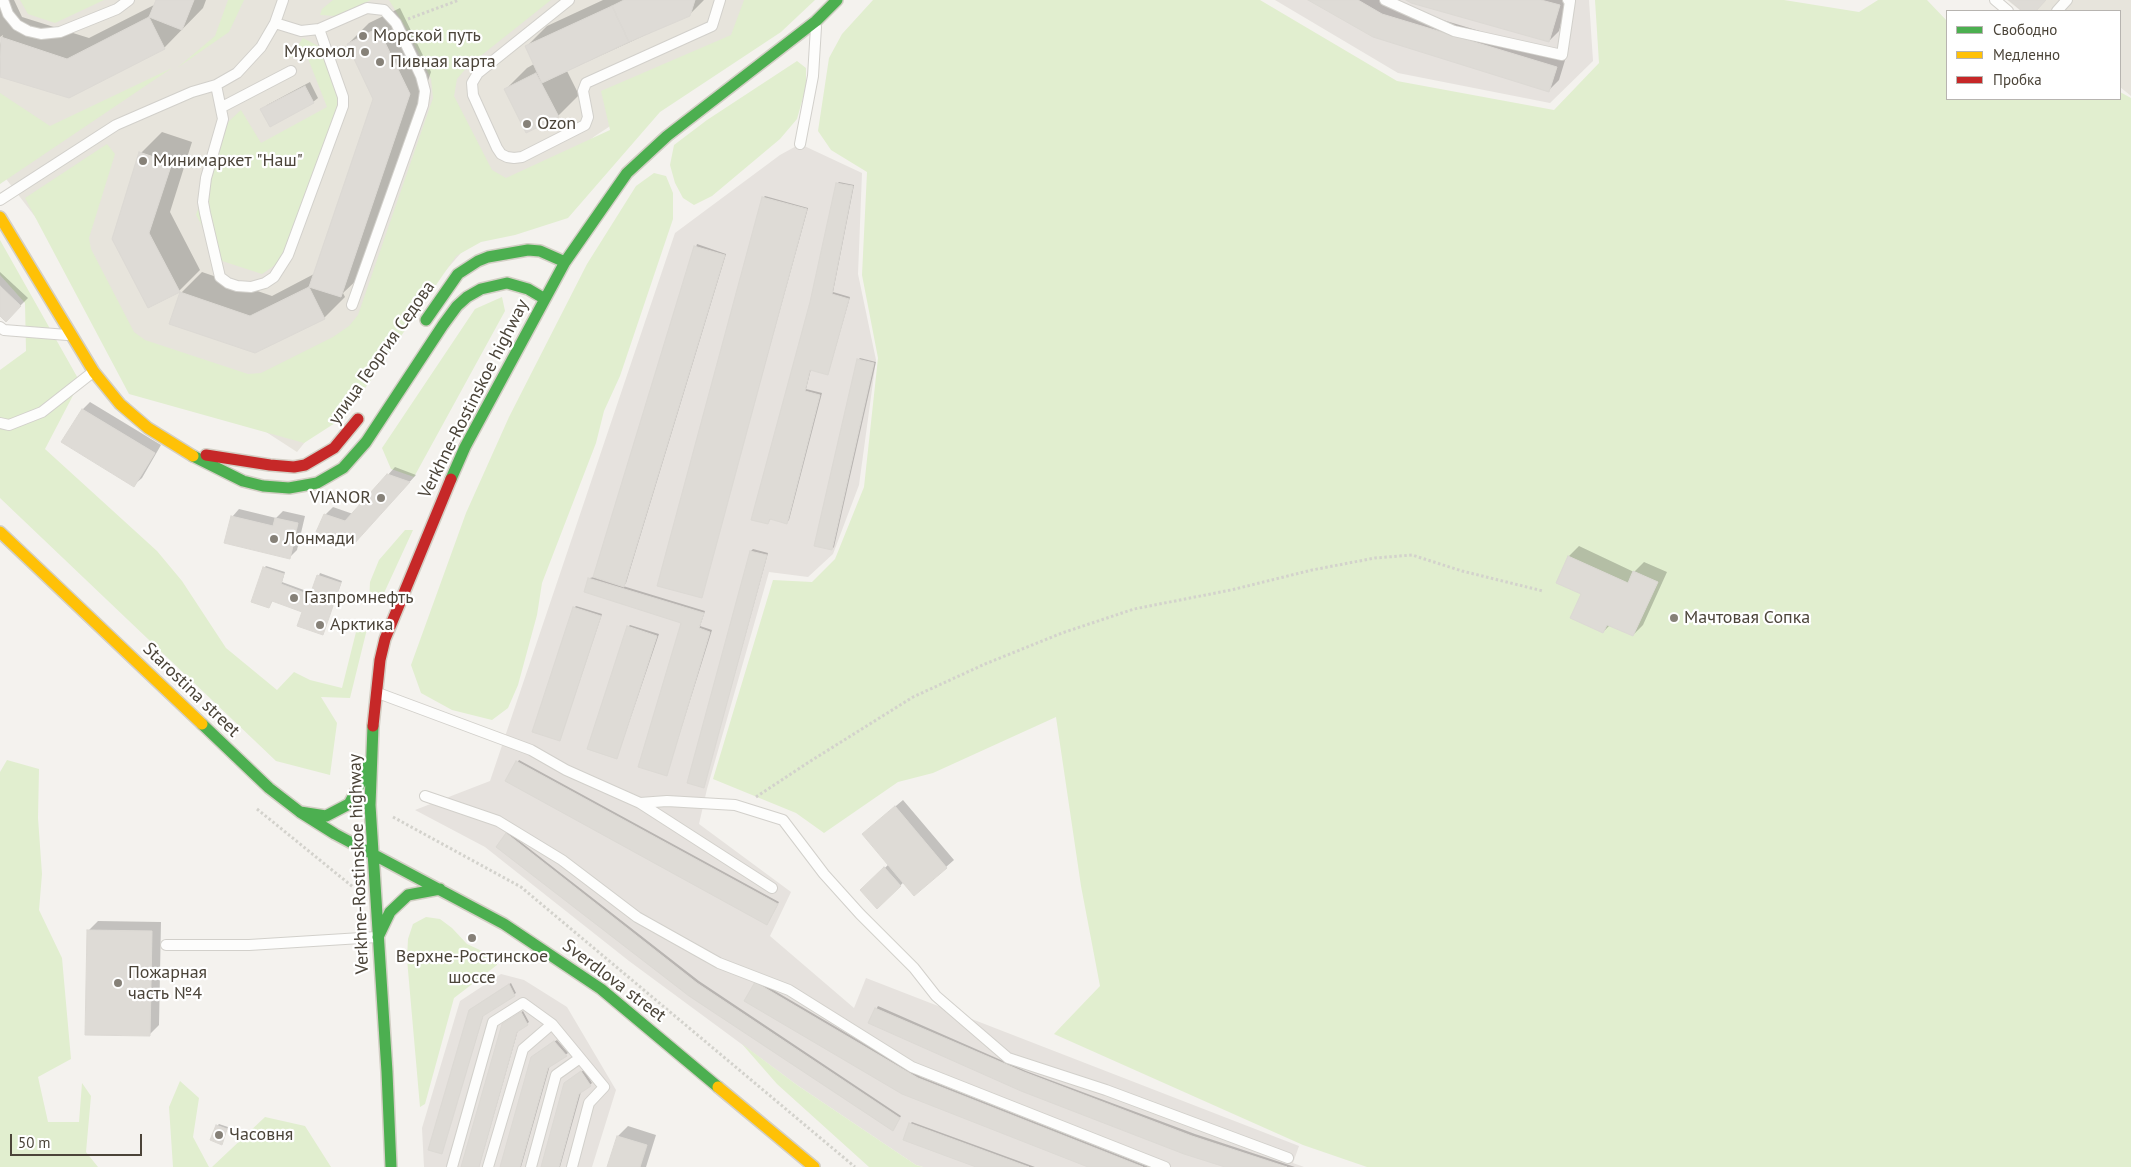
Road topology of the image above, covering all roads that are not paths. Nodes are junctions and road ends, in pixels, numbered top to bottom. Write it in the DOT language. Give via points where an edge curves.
graph roads {
  1 [pos="3,0"];
  2 [pos="130,0"];
  3 [pos="283,0"];
  4 [pos="567,0"];
  5 [pos="720,0"];
  6 [pos="837,0"];
  7 [pos="1385,0"];
  8 [pos="1568,0"];
  9 [pos="1995,0"];
  10 [pos="2067,0"];
  11 [pos="2007,10"];
  12 [pos="2058,10"];
  13 [pos="816,21"];
  14 [pos="275,24"];
  15 [pos="319,30"];
  16 [pos="291,71"];
  17 [pos="216,85"];
  18 [pos="222,106"];
  19 [pos="800,144"];
  20 [pos="0,200"];
  21 [pos="0,217"];
  22 [pos="565,262"];
  23 [pos="545,299"];
  24 [pos="352,304"];
  25 [pos="0,326"];
  26 [pos="420,329"];
  27 [pos="72,336"];
  28 [pos="94,372"];
  29 [pos="367,407"];
  30 [pos="0,423"];
  31 [pos="192,453"];
  32 [pos="0,532"];
  33 [pos="376,692"];
  34 [pos="372,745"];
  35 [pos="425,796"];
  36 [pos="640,803"];
  37 [pos="300,812"];
  38 [pos="373,854"];
  39 [pos="440,888"];
  40 [pos="772,888"];
  41 [pos="378,937"];
  42 [pos="166,945"];
  43 [pos="552,1024"];
  44 [pos="580,1058"];
  45 [pos="1288,1158"];
  46 [pos="391,1167"];
  47 [pos="452,1167"];
  48 [pos="488,1167"];
  49 [pos="531,1167"];
  50 [pos="572,1167"];
  51 [pos="814,1167"];
  52 [pos="1164,1167"];
  1 -- 2 [label="lane" via="17,25 41,34 60,32 117,9"];
  3 -- 14 [label="lane"];
  4 -- 5 [label="lane" via="478,73 472,83 473,95 497,148 507,157 522,156 584,125 588,117 583,96 586,83 712,26"];
  6 -- 13 [label="street, Verkhne-Rostinskoe highway"];
  7 -- 8 [label="lane" via="1454,32 1562,55"];
  9 -- 11 [label="lane"];
  10 -- 12 [label="lane"];
  13 -- 19 [label="lane" via="813,76"];
  13 -- 22 [label="street, Verkhne-Rostinskoe highway" via="628,172"];
  14 -- 15 [label="lane" via="301,31"];
  14 -- 17 [label="lane" via="261,47 237,73"];
  15 -- 18 [label="lane" via="343,97 340,114 288,255 274,276 251,287 237,286 220,277 203,202 206,178 222,128"];
  15 -- 24 [label="lane" via="368,8 384,10 396,23 422,76 425,92 423,106"];
  16 -- 18 [label="lane"];
  17 -- 18 [label="lane"];
  17 -- 20 [label="lane" via="192,92 116,126"];
  21 -- 27 [label="street, улица Георгия Седова"];
  22 -- 23 [label="street, Verkhne-Rostinskoe highway"];
  22 -- 26 [label="street, улица Георгия Седова" via="540,251 528,250 478,261 458,274"];
  23 -- 31 [label="street, улица Георгия Седова" via="528,289 507,283 481,289 467,297 443,325 366,442 343,468 317,483 289,488 243,481"];
  23 -- 33 [label="street, Verkhne-Rostinskoe highway" via="465,447 432,521 385,639"];
  25 -- 27 [label="lane" via="4,330"];
  27 -- 28 [label="street, улица Георгия Седова"];
  28 -- 30 [label="lane" via="42,412 9,425"];
  28 -- 31 [label="street, улица Георгия Седова" via="120,404 148,428"];
  29 -- 31 [label="street, улица Георгия Седова" via="334,448 305,465 270,465"];
  32 -- 37 [label="street, Starostina street" via="269,788"];
  33 -- 34 [label="street, Verkhne-Rostinskoe highway"];
  33 -- 36 [label="lane" via="531,750 566,770"];
  34 -- 37 [label="street" via="362,780 349,804 326,816"];
  34 -- 38 [label="street, Verkhne-Rostinskoe highway" via="370,805"];
  35 -- 52 [label="lane" via="498,822 562,860 637,917 719,963 789,990 912,1067"];
  36 -- 40 [label="lane"];
  36 -- 45 [label="lane" via="736,804 783,820 824,874 914,968 936,996 1008,1058 1106,1090"];
  37 -- 38 [label="street, Starostina street"];
  38 -- 39 [label="street, Sverdlova street"];
  38 -- 41 [label="street, Verkhne-Rostinskoe highway"];
  39 -- 41 [label="street" via="408,895 390,912"];
  39 -- 51 [label="street, Sverdlova street" via="504,924 601,989"];
  41 -- 42 [label="lane" via="249,945"];
  41 -- 46 [label="street, Verkhne-Rostinskoe highway"];
  43 -- 44 [label="lane"];
  43 -- 47 [label="lane" via="523,1003 492,1022"];
  43 -- 48 [label="lane" via="523,1049"];
  44 -- 49 [label="lane" via="556,1075"];
  44 -- 50 [label="lane" via="604,1087 589,1103"];
}
